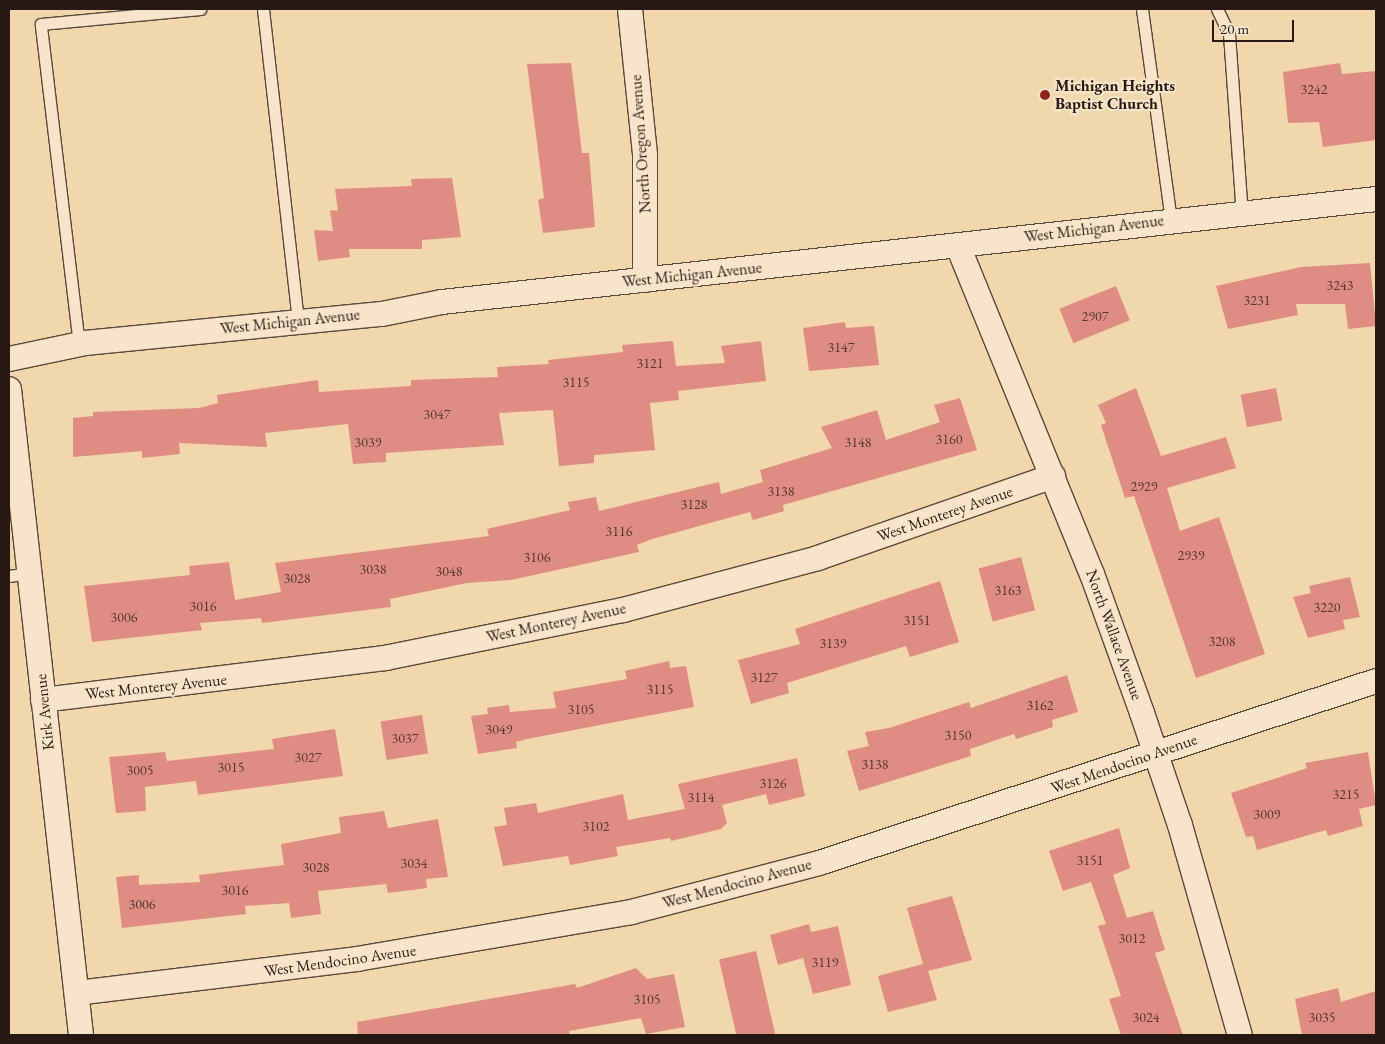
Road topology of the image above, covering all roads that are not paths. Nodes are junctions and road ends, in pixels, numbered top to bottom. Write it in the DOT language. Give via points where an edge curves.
graph roads {
  1 [pos="200,9"];
  2 [pos="263,9"];
  3 [pos="630,9"];
  4 [pos="1142,9"];
  5 [pos="1217,9"];
  6 [pos="1376,199"];
  7 [pos="1242,214"];
  8 [pos="1171,220"];
  9 [pos="958,246"];
  10 [pos="645,280"];
  11 [pos="298,320"];
  12 [pos="79,345"];
  13 [pos="9,359"];
  14 [pos="9,389"];
  15 [pos="1053,476"];
  16 [pos="19,575"];
  17 [pos="1376,681"];
  18 [pos="43,700"];
  19 [pos="1156,756"];
  20 [pos="77,993"];
  21 [pos="81,1035"];
  22 [pos="1240,1035"];
  1 -- 12 [label="lane" via="41,24"];
  2 -- 11 [label="lane"];
  3 -- 10 [label="street, North Oregon Avenue" via="646,164"];
  4 -- 8 [label="lane"];
  5 -- 7 [label="lane" via="1229,34"];
  6 -- 7 [label="street, West Michigan Avenue"];
  7 -- 8 [label="street, West Michigan Avenue"];
  8 -- 9 [label="street, West Michigan Avenue"];
  9 -- 10 [label="street, West Michigan Avenue"];
  9 -- 15 [label="street, North Wallace Avenue"];
  10 -- 11 [label="street, West Michigan Avenue" via="442,302 382,314"];
  11 -- 12 [label="street, West Michigan Avenue"];
  12 -- 13 [label="street, West Michigan Avenue"];
  14 -- 16 [label="street, Kirk Avenue"];
  15 -- 18 [label="street, West Monterey Avenue" via="818,558 623,610 386,658"];
  15 -- 19 [label="street, North Wallace Avenue"];
  16 -- 18 [label="street, Kirk Avenue"];
  17 -- 19 [label="street, West Mendocino Avenue"];
  18 -- 20 [label="street, Kirk Avenue"];
  19 -- 20 [label="street, West Mendocino Avenue" via="819,863 631,912 367,958"];
  19 -- 22 [label="street, North Wallace Avenue" via="1180,825"];
  20 -- 21 [label="street, Kirk Avenue"];
}
